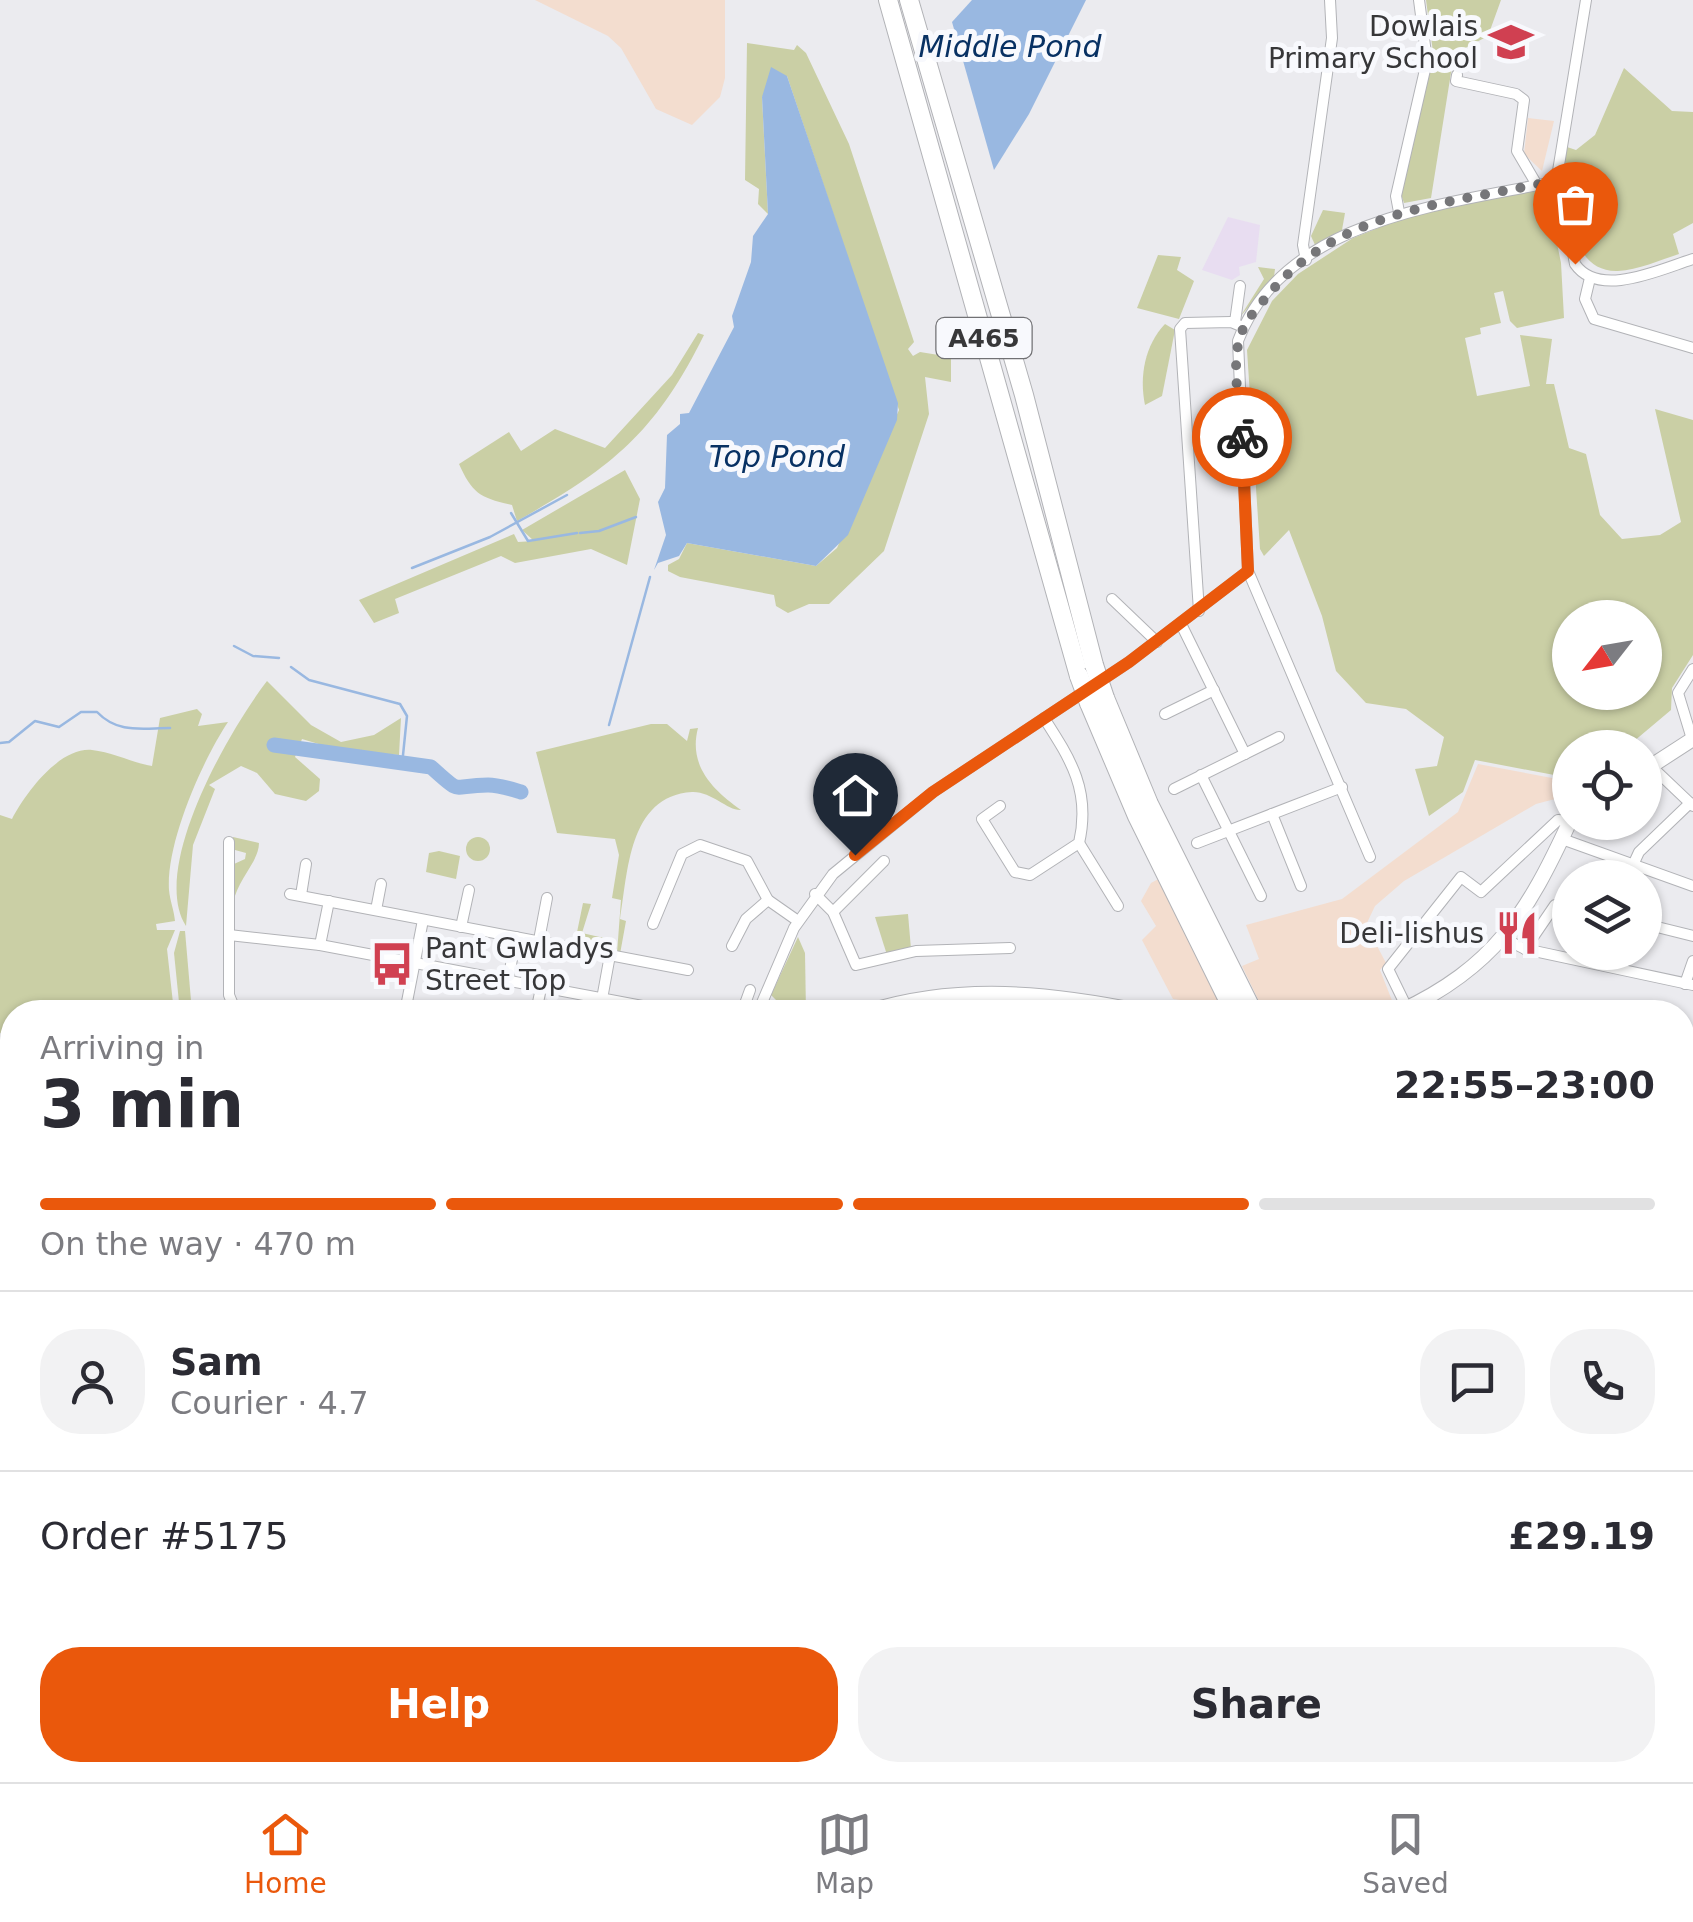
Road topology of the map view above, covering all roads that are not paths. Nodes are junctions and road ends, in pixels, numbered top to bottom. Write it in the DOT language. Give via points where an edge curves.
graph roads {
  1 [pos="888,0"];
  2 [pos="909,0"];
  3 [pos="1330,0"];
  4 [pos="1419,0"];
  5 [pos="1586,0"];
  6 [pos="1456,75"];
  7 [pos="1558,180"];
  8 [pos="1537,185"];
  9 [pos="1400,212"];
  10 [pos="1693,259"];
  11 [pos="1306,260"];
  12 [pos="1590,278"];
  13 [pos="1240,286"];
  14 [pos="1239,325"];
  15 [pos="1693,348"];
  16 [pos="1248,571"];
  17 [pos="1112,599"];
  18 [pos="1199,611"];
  19 [pos="1181,624"];
  20 [pos="1157,642"];
  21 [pos="1693,668"];
  22 [pos="1086,671"];
  23 [pos="1214,690"];
  24 [pos="1166,714"];
  25 [pos="1044,718"];
  26 [pos="1279,737"];
  27 [pos="1693,739"];
  28 [pos="1245,754"];
  29 [pos="1662,759"];
  30 [pos="1201,776"];
  31 [pos="1662,780"];
  32 [pos="1342,787"];
  33 [pos="1174,789"];
  34 [pos="1691,805"];
  35 [pos="1000,806"];
  36 [pos="1272,814"];
  37 [pos="1552,825"];
  38 [pos="1226,831"];
  39 [pos="1562,840"];
  40 [pos="229,842"];
  41 [pos="1078,842"];
  42 [pos="1197,843"];
  43 [pos="229,856"];
  44 [pos="242,856"];
  45 [pos="1370,856"];
  46 [pos="1619,860"];
  47 [pos="1635,860"];
  48 [pos="884,861"];
  49 [pos="306,864"];
  50 [pos="1662,875"];
  51 [pos="381,884"];
  52 [pos="1302,886"];
  53 [pos="1693,886"];
  54 [pos="469,890"];
  55 [pos="815,894"];
  56 [pos="1260,896"];
  57 [pos="546,898"];
  58 [pos="768,900"];
  59 [pos="330,902"];
  60 [pos="1118,906"];
  61 [pos="1552,909"];
  62 [pos="376,910"];
  63 [pos="833,912"];
  64 [pos="424,920"];
  65 [pos="798,921"];
  66 [pos="653,923"];
  67 [pos="461,927"];
  68 [pos="1662,928"];
  69 [pos="229,935"];
  70 [pos="1693,936"];
  71 [pos="516,937"];
  72 [pos="1505,938"];
  73 [pos="538,940"];
  74 [pos="320,945"];
  75 [pos="732,946"];
  76 [pos="1010,948"];
  77 [pos="1525,949"];
  78 [pos="610,955"];
  79 [pos="1693,961"];
  80 [pos="415,964"];
  81 [pos="1221,969"];
  82 [pos="688,970"];
  83 [pos="508,982"];
  84 [pos="1689,985"];
  85 [pos="541,988"];
  86 [pos="750,990"];
  87 [pos="1428,998"];
  88 [pos="602,999"];
  89 [pos="231,1000"];
  90 [pos="408,1000"];
  91 [pos="538,1000"];
  92 [pos="608,1000"];
  93 [pos="746,1000"];
  94 [pos="763,1000"];
  95 [pos="910,1000"];
  96 [pos="1042,1000"];
  97 [pos="1230,1000"];
  98 [pos="1244,1000"];
  99 [pos="1399,1000"];
  100 [pos="1424,1000"];
  1 -- 22 [label="highway, A465"];
  2 -- 22 [label="highway, A465" via="1024,395"];
  3 -- 11 [label="street" via="1332,38"];
  4 -- 9 [label="street" via="1427,61 1396,196"];
  5 -- 7 [label="street"];
  6 -- 8 [label="street" via="1456,81 1521,96 1517,152"];
  7 -- 8 [label="street"];
  7 -- 12 [label="street" via="1575,264"];
  8 -- 9 [label="street"];
  9 -- 11 [label="street"];
  10 -- 12 [label="street" via="1614,280"];
  11 -- 14 [label="street"];
  12 -- 15 [label="street" via="1585,299 1594,318"];
  13 -- 14 [label="street"];
  14 -- 16 [label="street"];
  14 -- 18 [label="street" via="1182,325 1179,343"];
  16 -- 18 [label="street"];
  16 -- 32 [label="street"];
  17 -- 20 [label="street"];
  18 -- 19 [label="street"];
  19 -- 20 [label="street"];
  19 -- 23 [label="street"];
  20 -- 25 [label="street"];
  21 -- 27 [label="street" via="1678,706"];
  22 -- 81 [label="highway, A465, bridge"];
  23 -- 24 [label="street"];
  23 -- 28 [label="street"];
  25 -- 41 [label="street" via="1076,769 1084,800"];
  25 -- 55 [label="street" via="933,792"];
  26 -- 28 [label="street"];
  27 -- 29 [label="street"];
  28 -- 30 [label="street"];
  30 -- 33 [label="street"];
  30 -- 38 [label="street"];
  31 -- 34 [label="street"];
  32 -- 36 [label="street"];
  32 -- 45 [label="street"];
  34 -- 47 [label="street"];
  35 -- 41 [label="street" via="982,819 1015,872 1030,875"];
  36 -- 38 [label="street"];
  36 -- 52 [label="street"];
  37 -- 99 [label="street" via="1481,892 1461,877 1388,969"];
  38 -- 42 [label="street"];
  38 -- 56 [label="street"];
  39 -- 46 [label="street"];
  39 -- 72 [label="street"];
  40 -- 43 [label="street"];
  41 -- 60 [label="street"];
  43 -- 44 [label="street"];
  43 -- 69 [label="street"];
  48 -- 63 [label="street"];
  49 -- 59 [label="street" via="295,895"];
  50 -- 53 [label="street"];
  51 -- 62 [label="street"];
  54 -- 67 [label="street"];
  55 -- 63 [label="street"];
  55 -- 65 [label="street"];
  57 -- 73 [label="street"];
  58 -- 65 [label="street"];
  58 -- 66 [label="street" via="747,860 700,844 682,854"];
  58 -- 75 [label="street" via="746,918"];
  59 -- 62 [label="street"];
  59 -- 74 [label="street"];
  61 -- 77 [label="street"];
  62 -- 64 [label="street"];
  63 -- 76 [label="street" via="856,965 916,951"];
  64 -- 67 [label="street"];
  64 -- 80 [label="street"];
  65 -- 94 [label="street"];
  67 -- 71 [label="street"];
  68 -- 70 [label="street"];
  69 -- 74 [label="street"];
  69 -- 89 [label="street"];
  71 -- 73 [label="street"];
  71 -- 83 [label="street"];
  72 -- 77 [label="street"];
  72 -- 87 [label="street"];
  73 -- 78 [label="street"];
  74 -- 80 [label="street"];
  77 -- 84 [label="street"];
  78 -- 82 [label="street"];
  78 -- 88 [label="street"];
  79 -- 84 [label="street"];
  80 -- 83 [label="street"];
  80 -- 90 [label="street"];
  81 -- 97 [label="highway, A465"];
  81 -- 98 [label="highway, A465"];
  83 -- 85 [label="street"];
  85 -- 88 [label="street"];
  85 -- 91 [label="street"];
  86 -- 93 [label="street"];
  87 -- 100 [label="street"];
  88 -- 92 [label="street"];
  95 -- 96 [label="street" via="965,991"];
}
